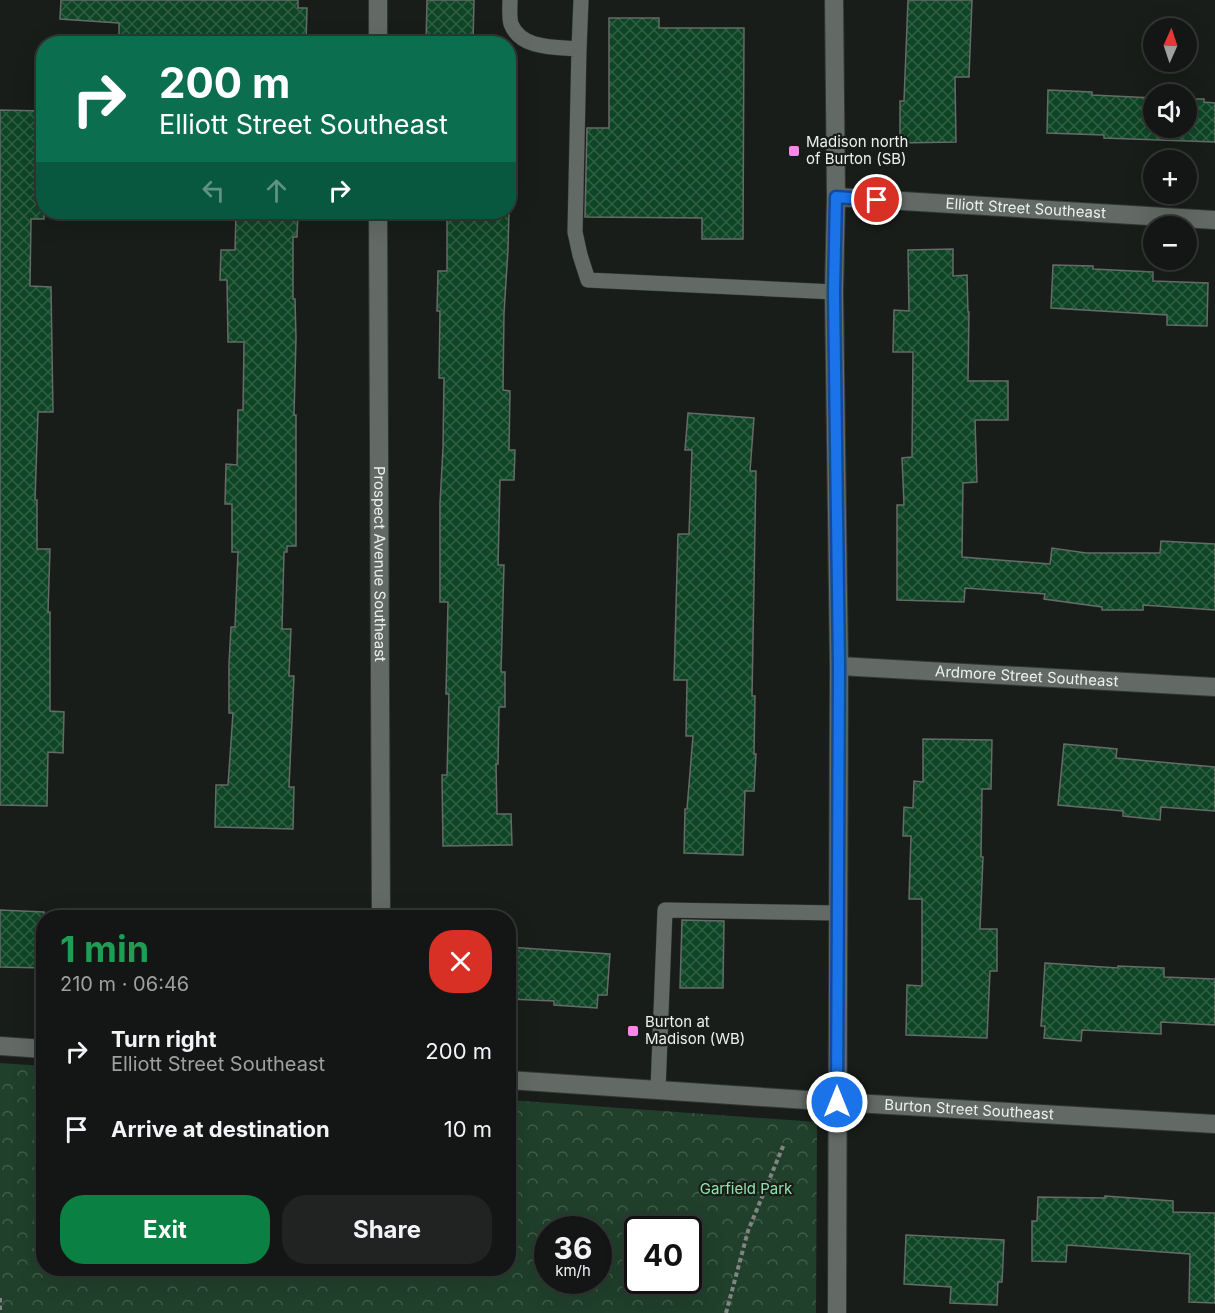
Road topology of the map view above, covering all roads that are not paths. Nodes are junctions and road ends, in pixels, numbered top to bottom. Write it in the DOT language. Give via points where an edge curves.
graph roads {
  1 [pos="378,0"];
  2 [pos="510,0"];
  3 [pos="581,0"];
  4 [pos="834,0"];
  5 [pos="378,36"];
  6 [pos="579,48"];
  7 [pos="836,197"];
  8 [pos="378,219"];
  9 [pos="1215,220"];
  10 [pos="834,292"];
  11 [pos="839,666"];
  12 [pos="1215,687"];
  13 [pos="381,910"];
  14 [pos="838,913"];
  15 [pos="0,1046"];
  16 [pos="36,1048"];
  17 [pos="516,1081"];
  18 [pos="658,1090"];
  19 [pos="837,1102"];
  20 [pos="1215,1124"];
  21 [pos="837,1313"];
  1 -- 5 [label="street"];
  2 -- 6 [label="lane" via="510,22 517,34 535,45"];
  3 -- 6 [label="lane"];
  4 -- 7 [label="street"];
  6 -- 10 [label="lane" via="575,232 588,280"];
  7 -- 9 [label="street, Elliott Street Southeast"];
  7 -- 10 [label="street"];
  8 -- 13 [label="street, Prospect Avenue Southeast"];
  10 -- 11 [label="street"];
  11 -- 12 [label="street, Ardmore Street Southeast"];
  11 -- 14 [label="street"];
  14 -- 18 [label="lane" via="665,910"];
  14 -- 19 [label="street"];
  15 -- 16 [label="street"];
  17 -- 18 [label="street, Burton Street Southeast"];
  18 -- 19 [label="street, Burton Street Southeast"];
  19 -- 20 [label="street, Burton Street Southeast"];
  19 -- 21 [label="street"];
}
